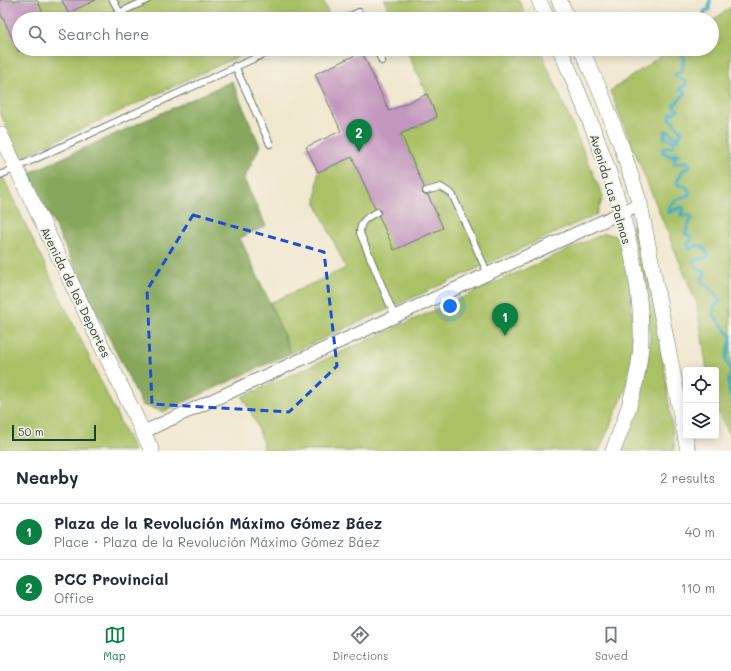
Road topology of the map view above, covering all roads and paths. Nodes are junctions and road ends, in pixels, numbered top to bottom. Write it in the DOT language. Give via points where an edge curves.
graph roads {
  1 [pos="113,0"];
  2 [pos="147,0"];
  3 [pos="539,0"];
  4 [pos="559,0"];
  5 [pos="119,12"];
  6 [pos="122,12"];
  7 [pos="544,12"];
  8 [pos="565,12"];
  9 [pos="259,56"];
  10 [pos="380,56"];
  11 [pos="563,56"];
  12 [pos="584,56"];
  13 [pos="382,61"];
  14 [pos="235,66"];
  15 [pos="0,134"];
  16 [pos="270,144"];
  17 [pos="16,168"];
  18 [pos="0,175"];
  19 [pos="426,191"];
  20 [pos="640,204"];
  21 [pos="377,212"];
  22 [pos="621,213"];
  23 [pos="488,274"];
  24 [pos="395,317"];
  25 [pos="143,432"];
  26 [pos="152,451"];
  27 [pos="613,451"];
  28 [pos="688,451"];
  1 -- 5 [label="lane"];
  2 -- 6 [label="lane"];
  3 -- 7 [label="street"];
  4 -- 8 [label="street"];
  9 -- 14 [label="lane"];
  10 -- 13 [label="lane"];
  11 -- 22 [label="street, Avenida Las Palmas" via="582,98"];
  12 -- 20 [label="street, Avenida Las Palmas" via="622,148"];
  14 -- 16 [label="lane"];
  14 -- 17 [label="lane"];
  15 -- 17 [label="street, Avenida de los Deportes"];
  17 -- 18 [label="lane"];
  17 -- 25 [label="street, Avenida de los Deportes"];
  19 -- 23 [label="lane" via="441,187 452,194"];
  20 -- 22 [label="street"];
  20 -- 28 [label="street, Avenida Las Palmas"];
  21 -- 24 [label="lane" via="360,224 360,233"];
  22 -- 23 [label="street"];
  22 -- 27 [label="street, Avenida Las Palmas" via="637,284 641,341 632,400"];
  23 -- 24 [label="street"];
  24 -- 25 [label="street"];
  25 -- 26 [label="street, Avenida de los Deportes"];
}
